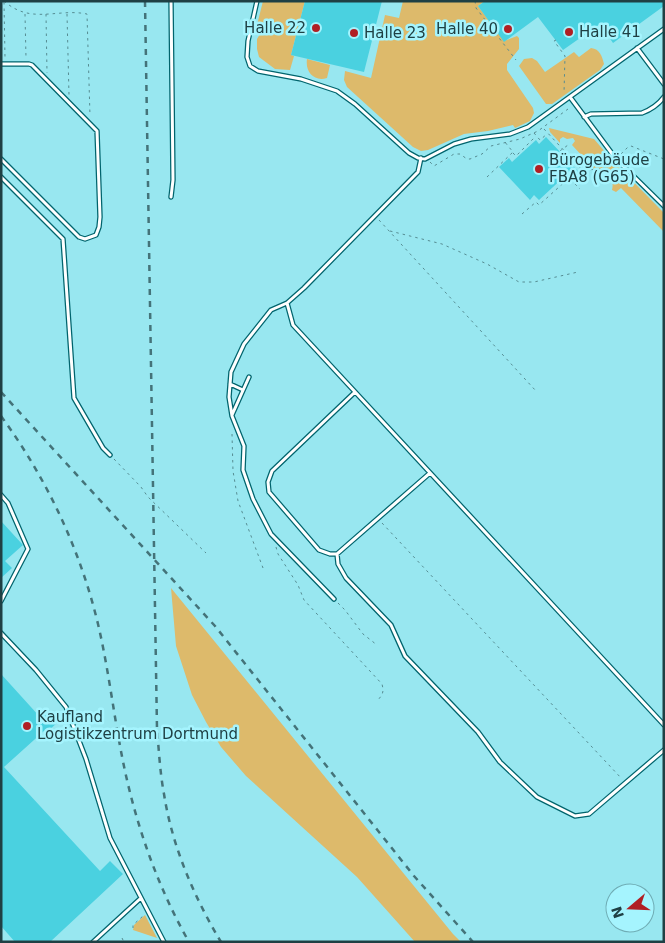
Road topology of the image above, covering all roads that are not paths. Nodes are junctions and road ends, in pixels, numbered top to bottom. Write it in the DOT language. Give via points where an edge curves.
graph roads {
  1 [pos="171,1"];
  2 [pos="257,1"];
  3 [pos="664,29"];
  4 [pos="637,48"];
  5 [pos="3,64"];
  6 [pos="664,84"];
  7 [pos="570,97"];
  8 [pos="664,98"];
  9 [pos="584,117"];
  10 [pos="421,158"];
  11 [pos="1,159"];
  12 [pos="1,176"];
  13 [pos="171,197"];
  14 [pos="664,206"];
  15 [pos="287,302"];
  16 [pos="249,377"];
  17 [pos="230,384"];
  18 [pos="243,390"];
  19 [pos="355,392"];
  20 [pos="232,416"];
  21 [pos="110,455"];
  22 [pos="430,473"];
  23 [pos="1,495"];
  24 [pos="337,554"];
  25 [pos="334,599"];
  26 [pos="1,601"];
  27 [pos="1,633"];
  28 [pos="664,725"];
  29 [pos="664,750"];
  30 [pos="141,898"];
  31 [pos="93,942"];
  32 [pos="164,942"];
  1 -- 13 [label="lane"];
  2 -- 10 [label="lane" via="248,41 250,66 258,71 301,79 337,91 409,153"];
  3 -- 4 [label="lane"];
  4 -- 6 [label="lane"];
  4 -- 7 [label="lane"];
  5 -- 11 [label="lane" via="32,65 97,131 100,222 96,235 85,239 79,237"];
  7 -- 9 [label="lane"];
  7 -- 10 [label="lane" via="528,127 510,134 471,139"];
  8 -- 9 [label="lane" via="642,113"];
  9 -- 14 [label="lane" via="616,158"];
  10 -- 15 [label="lane" via="418,172"];
  12 -- 21 [label="lane" via="63,239 74,398"];
  15 -- 17 [label="lane" via="271,310 244,344 231,372"];
  15 -- 19 [label="lane" via="293,325"];
  16 -- 18 [label="lane"];
  17 -- 18 [label="lane"];
  17 -- 20 [label="lane"];
  18 -- 20 [label="lane"];
  19 -- 22 [label="lane"];
  19 -- 24 [label="lane" via="272,471 268,482 268,492 318,550"];
  20 -- 25 [label="lane" via="244,446 242,470 252,499 271,534"];
  22 -- 24 [label="lane"];
  22 -- 28 [label="lane"];
  23 -- 26 [label="lane" via="8,503 28,549"];
  24 -- 29 [label="lane" via="338,564 346,578 391,624 405,656 478,732 500,762 537,797 575,816 589,814"];
  27 -- 30 [label="lane" via="66,707 110,838"];
  30 -- 31 [label="lane"];
  30 -- 32 [label="lane"];
}
